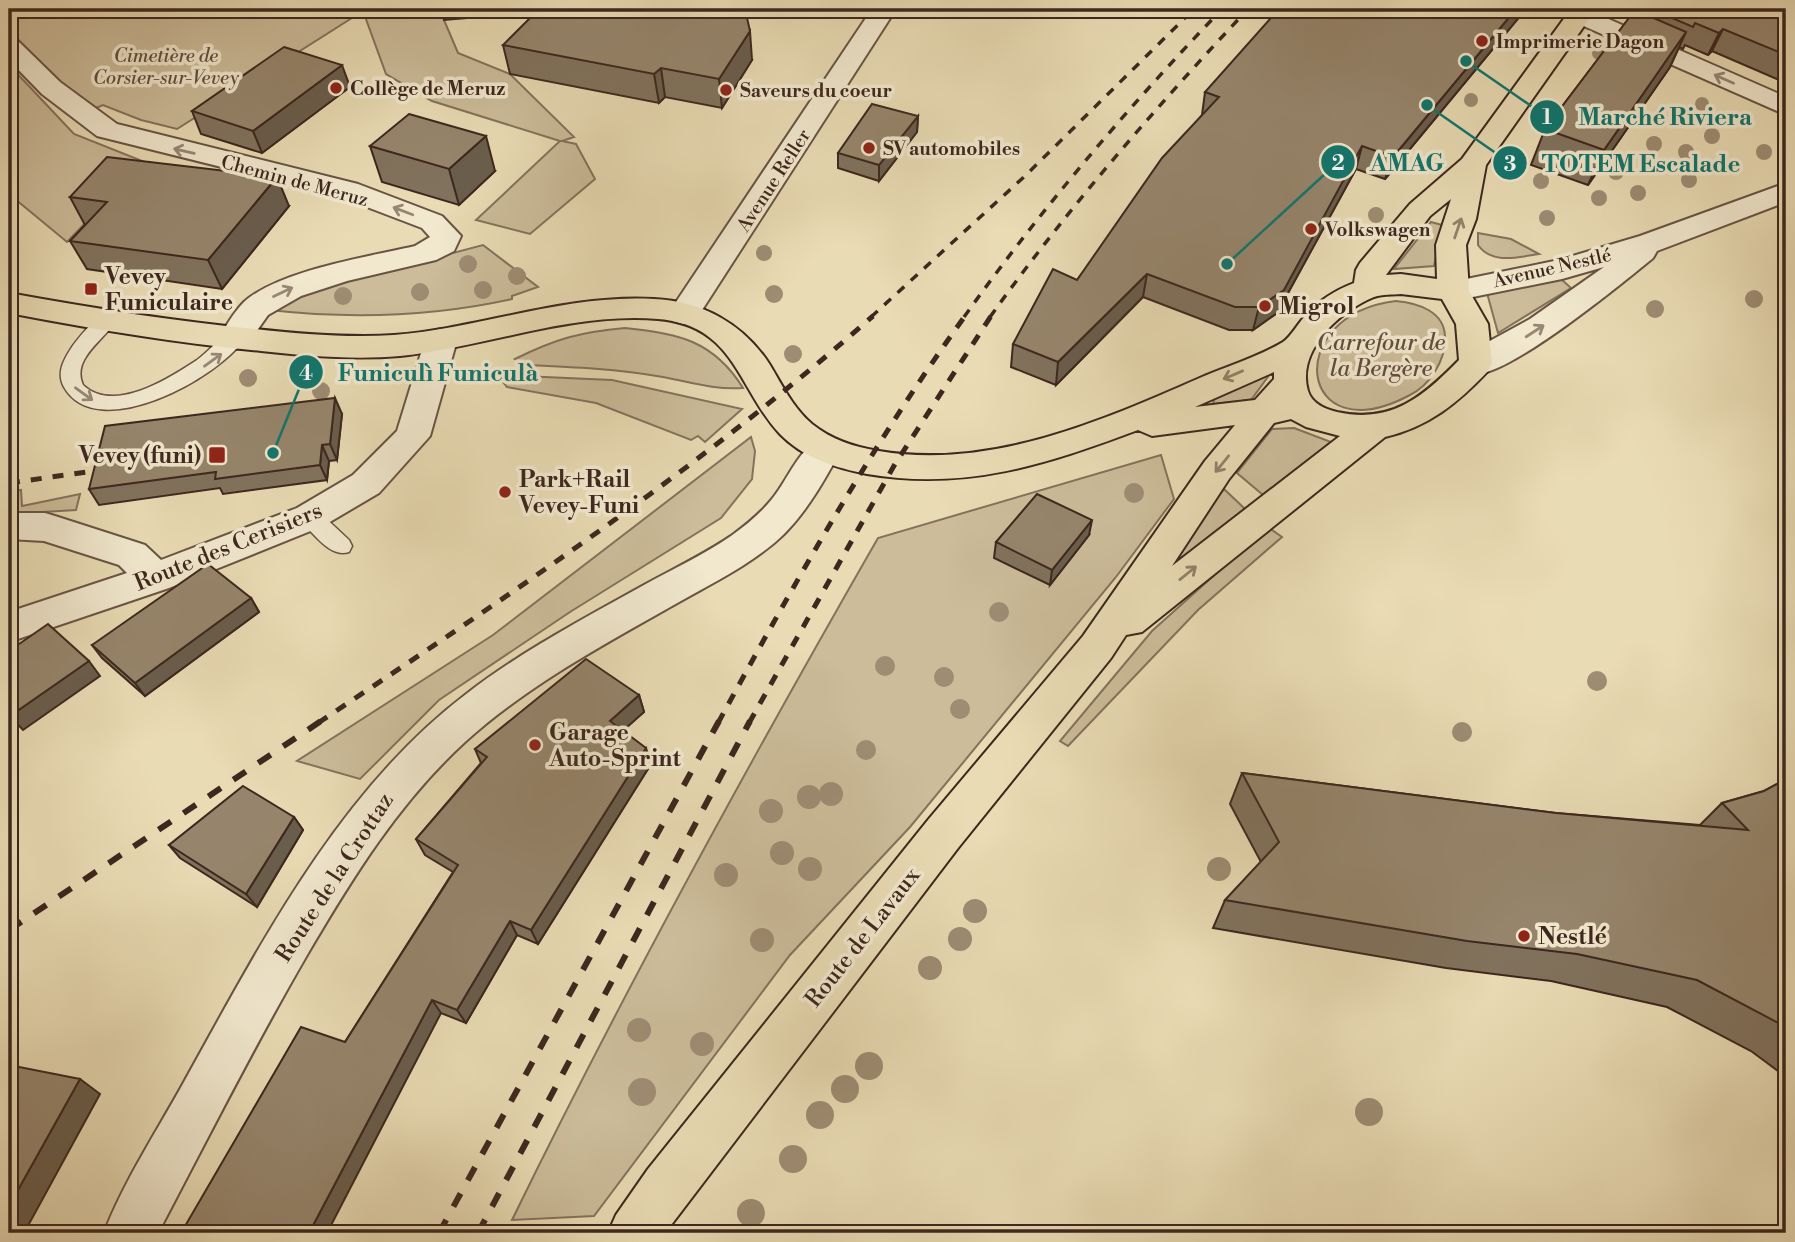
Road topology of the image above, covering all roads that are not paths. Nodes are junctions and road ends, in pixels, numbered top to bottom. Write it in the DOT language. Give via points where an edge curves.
graph roads {
  1 [pos="884,9"];
  2 [pos="1581,12"];
  3 [pos="9,46"];
  4 [pos="1786,107"];
  5 [pos="1472,165"];
  6 [pos="1786,192"];
  7 [pos="1651,243"];
  8 [pos="1369,288"];
  9 [pos="1453,291"];
  10 [pos="9,303"];
  11 [pos="684,314"];
  12 [pos="107,321"];
  13 [pos="235,338"];
  14 [pos="441,340"];
  15 [pos="1296,349"];
  16 [pos="1476,363"];
  17 [pos="1296,397"];
  18 [pos="1266,411"];
  19 [pos="1374,428"];
  20 [pos="1108,430"];
  21 [pos="824,450"];
  22 [pos="310,517"];
  23 [pos="9,526"];
  24 [pos="341,546"];
  25 [pos="156,578"];
  26 [pos="9,627"];
  27 [pos="1097,647"];
  28 [pos="130,1233"];
  29 [pos="634,1233"];
  1 -- 11 [label="street, Avenue Reller"];
  4 -- 2 [label="street, one-way"];
  2 -- 5 [label="main road"];
  13 -- 3 [label="street, Chemin de Meruz, one-way" via="256,309 273,297 425,253 443,244 446,236 432,222 348,190 107,130 51,88"];
  5 -- 8 [label="main road" via="1420,210 1371,270"];
  9 -- 5 [label="main road, one-way" via="1451,246"];
  6 -- 7 [label="street, Avenue Nestlé"];
  7 -- 9 [label="street, Avenue Nestlé" via="1562,269"];
  16 -- 7 [label="street, Avenue Nestlé, one-way" via="1509,348 1590,295"];
  8 -- 9 [label="main road" via="1401,284"];
  8 -- 15 [label="main road" via="1330,312"];
  9 -- 16 [label="main road" via="1472,324"];
  10 -- 12 [label="main road"];
  11 -- 14 [label="main road" via="642,308 596,310"];
  11 -- 21 [label="main road" via="709,323 730,338 793,426"];
  12 -- 13 [label="main road"];
  12 -- 13 [label="lane, one-way" via="74,360 70,375 71,384 82,396 103,403 130,401 187,376 223,352"];
  13 -- 14 [label="main road" via="355,347"];
  14 -- 22 [label="street, Route des Cerisiers" via="413,436 366,484"];
  15 -- 17 [label="main road"];
  15 -- 20 [label="main road, one-way"];
  16 -- 19 [label="main road" via="1421,413"];
  17 -- 18 [label="main road"];
  17 -- 19 [label="main road" via="1350,428"];
  18 -- 20 [label="main road"];
  18 -- 27 [label="main road, one-way" via="1217,470"];
  27 -- 19 [label="main road, one-way"];
  20 -- 21 [label="main road" via="962,468 887,466"];
  21 -- 28 [label="street, Route de la Crottaz" via="771,524 735,551 618,618 474,710 395,785 355,837 260,991"];
  22 -- 24 [label="lane"];
  22 -- 25 [label="street, Route des Cerisiers"];
  23 -- 25 [label="street" via="46,527 132,555"];
  25 -- 26 [label="street, Route des Cerisiers"];
  27 -- 29 [label="main road, Route de Lavaux" via="943,834"];
}
